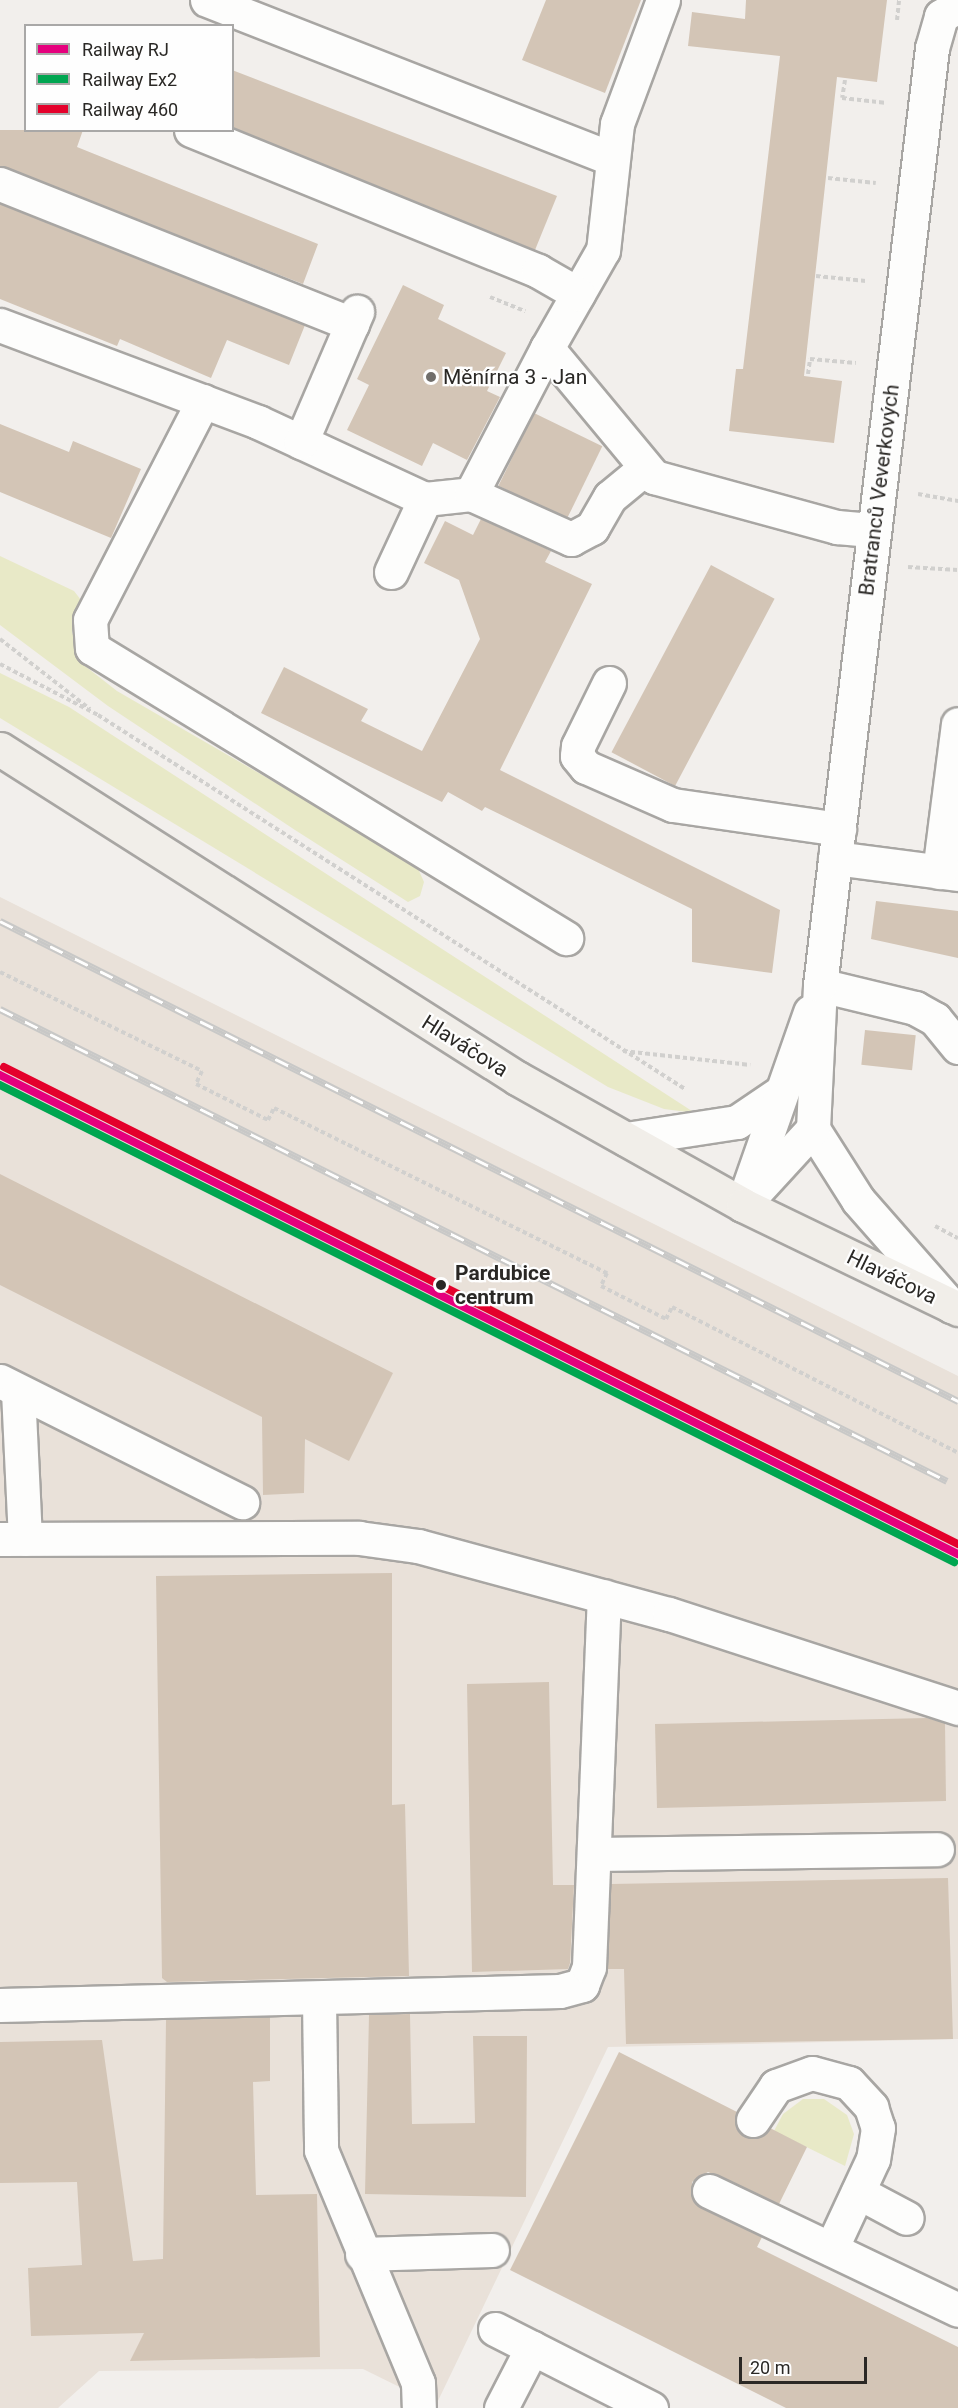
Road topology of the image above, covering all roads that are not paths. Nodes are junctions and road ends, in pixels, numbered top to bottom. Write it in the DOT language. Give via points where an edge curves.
graph roads {
  1 [pos="207,0"];
  2 [pos="663,0"];
  3 [pos="951,5"];
  4 [pos="195,132"];
  5 [pos="611,158"];
  6 [pos="0,184"];
  7 [pos="578,294"];
  8 [pos="0,325"];
  9 [pos="547,348"];
  10 [pos="203,402"];
  11 [pos="301,442"];
  12 [pos="644,469"];
  13 [pos="471,494"];
  14 [pos="425,499"];
  15 [pos="874,530"];
  16 [pos="391,572"];
  17 [pos="609,683"];
  18 [pos="958,723"];
  19 [pos="0,749"];
  20 [pos="837,844"];
  21 [pos="949,873"];
  22 [pos="566,938"];
  23 [pos="820,985"];
  24 [pos="958,1047"];
  25 [pos="778,1094"];
  26 [pos="813,1129"];
  27 [pos="626,1139"];
  28 [pos="743,1205"];
  29 [pos="955,1307"];
  30 [pos="9,1386"];
  31 [pos="242,1502"];
  32 [pos="13,1539"];
  33 [pos="604,1596"];
  34 [pos="958,1708"];
  35 [pos="937,1850"];
  36 [pos="594,1854"];
  37 [pos="319,1999"];
  38 [pos="0,2004"];
  39 [pos="753,2120"];
  40 [pos="709,2191"];
  41 [pos="858,2192"];
  42 [pos="907,2218"];
  43 [pos="831,2249"];
  44 [pos="492,2250"];
  45 [pos="362,2254"];
  46 [pos="958,2310"];
  47 [pos="495,2329"];
  48 [pos="532,2348"];
  49 [pos="419,2408"];
  50 [pos="501,2408"];
  51 [pos="651,2408"];
  1 -- 5 [label="street"];
  2 -- 5 [label="street" via="622,107"];
  3 -- 15 [label="street, Bratranců Veverkových" via="936,25 932,48"];
  4 -- 7 [label="street" via="538,272"];
  5 -- 7 [label="street" via="603,250"];
  6 -- 11 [label="street" via="354,318"];
  7 -- 9 [label="street"];
  8 -- 10 [label="street"];
  9 -- 12 [label="street"];
  9 -- 13 [label="street"];
  10 -- 11 [label="street"];
  10 -- 22 [label="street" via="90,620 92,648"];
  11 -- 14 [label="street"];
  12 -- 13 [label="street" via="610,497 592,528 571,539"];
  12 -- 15 [label="street" via="666,482 837,527"];
  13 -- 14 [label="street"];
  14 -- 16 [label="street"];
  15 -- 20 [label="street, Bratranců Veverkových"];
  17 -- 20 [label="street" via="578,746 577,756 586,767 673,805"];
  18 -- 21 [label="street"];
  19 -- 27 [label="main road, Hlaváčova" via="380,994"];
  20 -- 21 [label="street"];
  20 -- 23 [label="street, Bratranců Veverkových"];
  23 -- 24 [label="street" via="915,1008 935,1019"];
  23 -- 25 [label="street, Bratranců Veverkových"];
  23 -- 26 [label="street, Bratranců Veverkových"];
  25 -- 27 [label="street" via="737,1122"];
  25 -- 28 [label="street, Bratranců Veverkových"];
  26 -- 28 [label="street"];
  26 -- 29 [label="street, Hlaváčova" via="858,1200"];
  27 -- 28 [label="main road, Hlaváčova"];
  28 -- 29 [label="main road, Hlaváčova"];
  30 -- 31 [label="street"];
  30 -- 32 [label="street"];
  32 -- 33 [label="street" via="359,1538 447,1552"];
  33 -- 34 [label="street"];
  33 -- 36 [label="street"];
  35 -- 36 [label="street"];
  36 -- 37 [label="street" via="589,1966 582,1985 560,1991"];
  37 -- 38 [label="street"];
  37 -- 45 [label="street" via="321,2150"];
  39 -- 41 [label="street" via="769,2093 786,2080 823,2073 849,2083 866,2098 878,2128 873,2159"];
  40 -- 43 [label="street"];
  41 -- 42 [label="street"];
  41 -- 43 [label="street"];
  43 -- 46 [label="street"];
  44 -- 45 [label="street"];
  45 -- 49 [label="street" via="418,2383"];
  47 -- 48 [label="street"];
  48 -- 50 [label="street"];
  48 -- 51 [label="street"];
}
